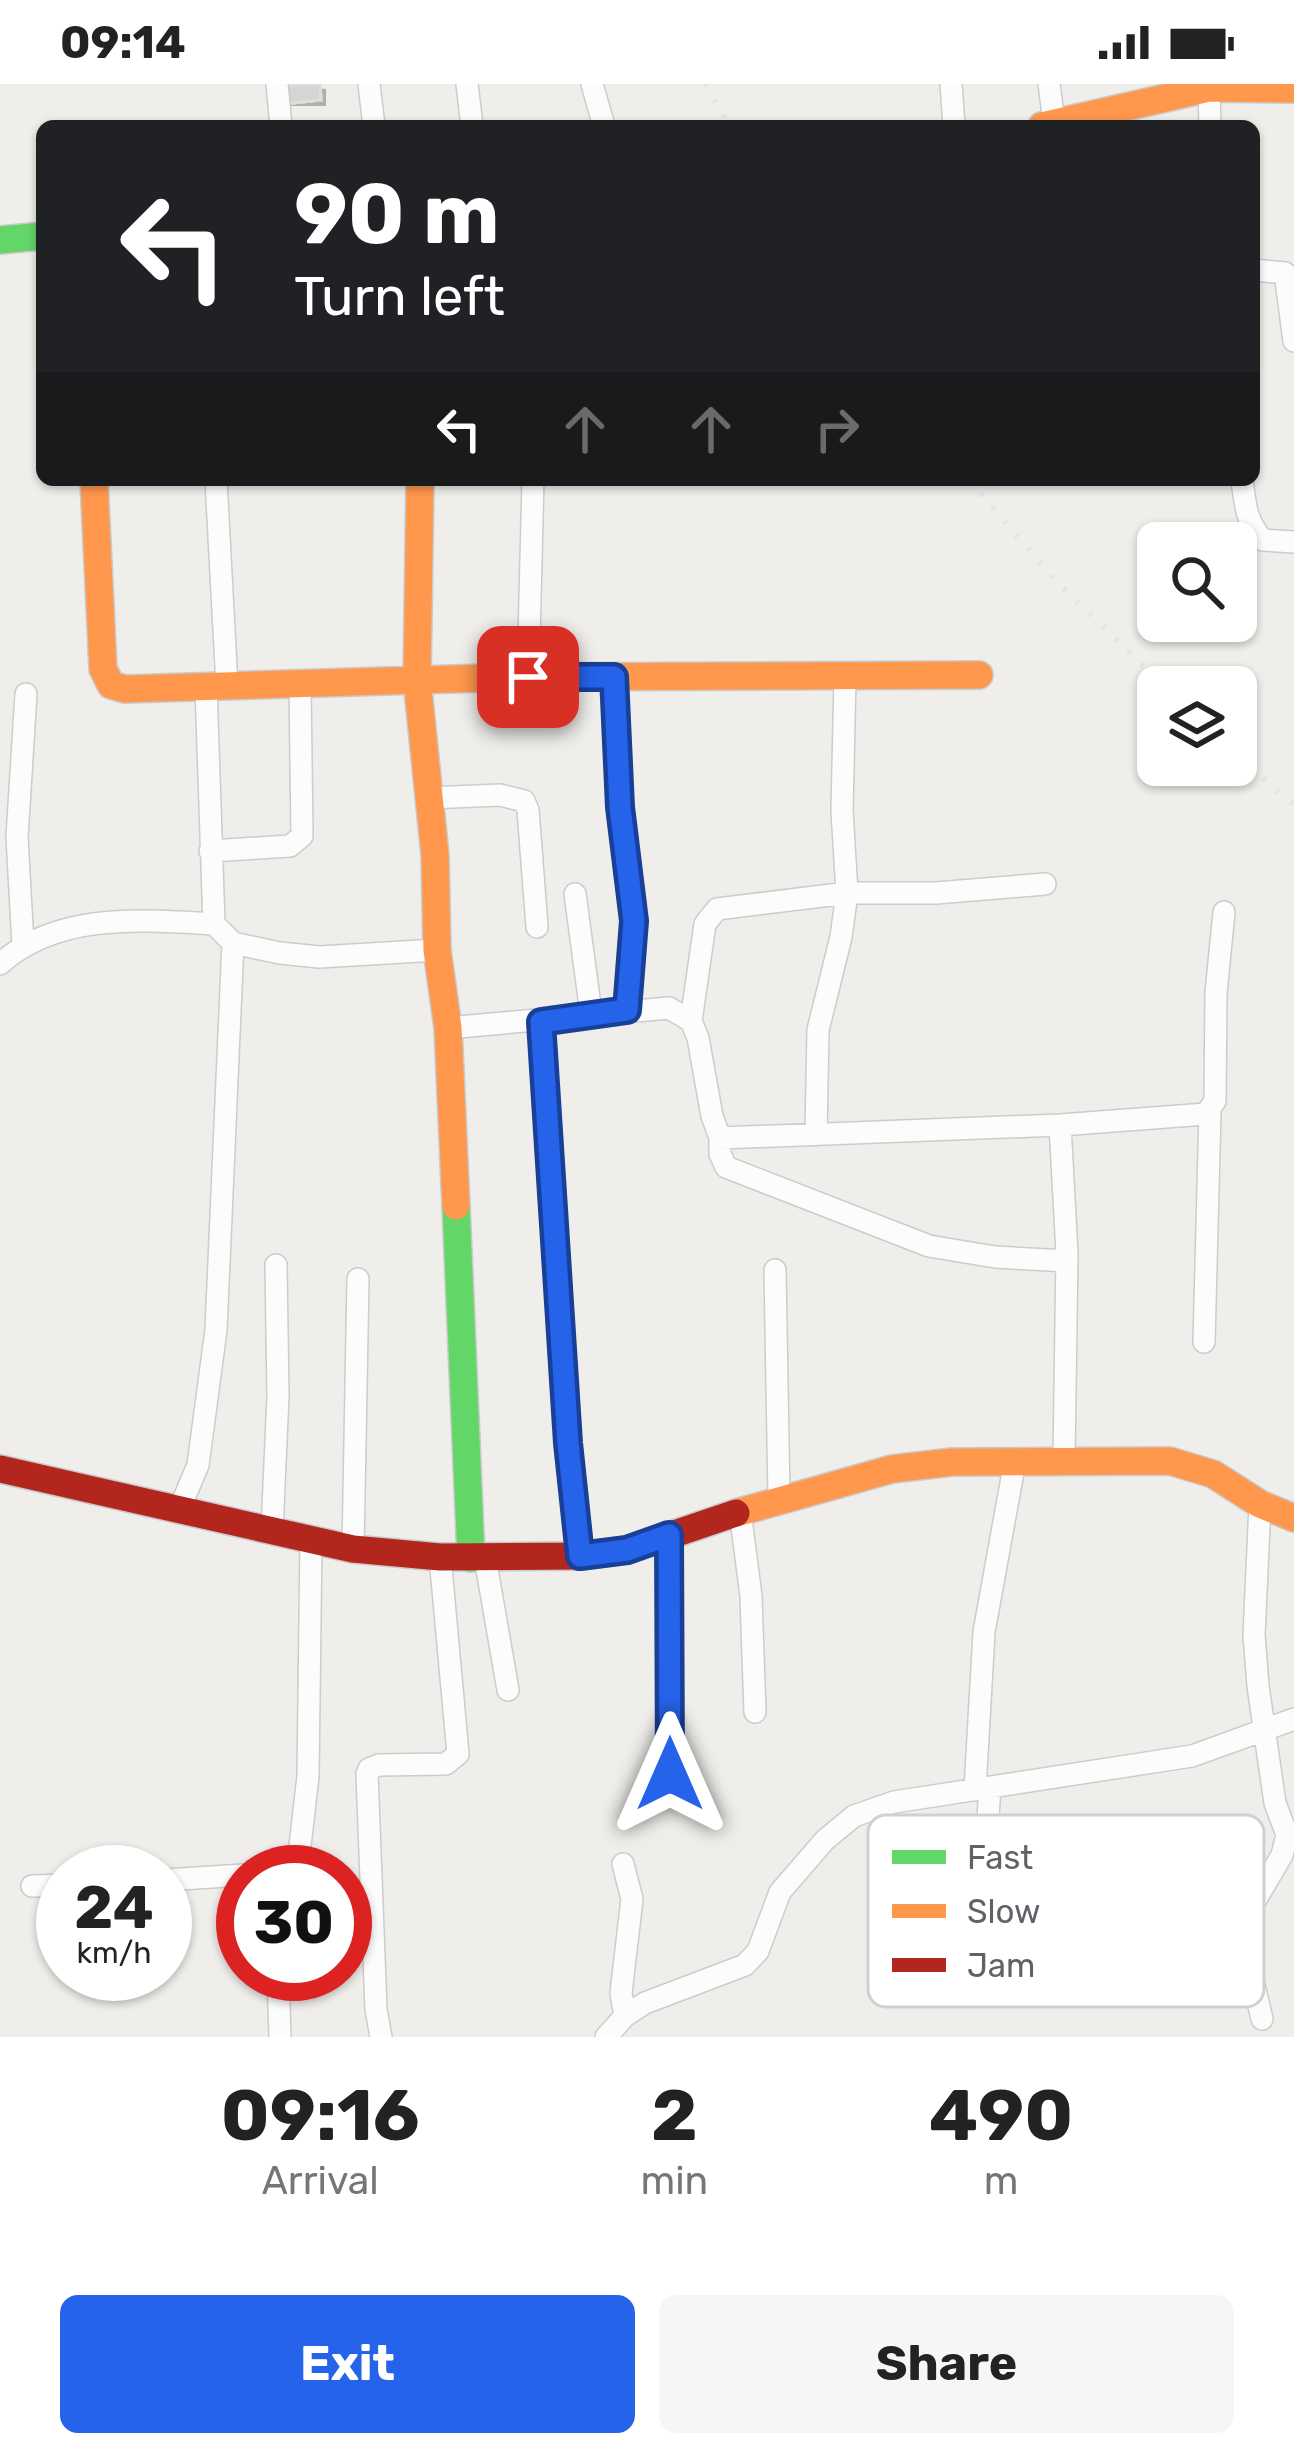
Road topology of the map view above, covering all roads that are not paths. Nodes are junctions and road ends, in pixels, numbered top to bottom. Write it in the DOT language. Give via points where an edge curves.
graph roads {
  1 [pos="277,84"];
  2 [pos="369,84"];
  3 [pos="467,84"];
  4 [pos="592,84"];
  5 [pos="951,84"];
  6 [pos="1049,84"];
  7 [pos="1209,88"];
  8 [pos="1294,89"];
  9 [pos="280,120"];
  10 [pos="373,120"];
  11 [pos="471,120"];
  12 [pos="602,120"];
  13 [pos="954,120"];
  14 [pos="1048,120"];
  15 [pos="1066,120"];
  16 [pos="1210,120"];
  17 [pos="36,237"];
  18 [pos="0,240"];
  19 [pos="1260,271"];
  20 [pos="1294,341"];
  21 [pos="94,486"];
  22 [pos="216,486"];
  23 [pos="420,486"];
  24 [pos="532,486"];
  25 [pos="1243,486"];
  26 [pos="1294,542"];
  27 [pos="979,675"];
  28 [pos="528,677"];
  29 [pos="614,677"];
  30 [pos="845,678"];
  31 [pos="417,680"];
  32 [pos="300,685"];
  33 [pos="216,687"];
  34 [pos="26,694"];
  35 [pos="10,777"];
  36 [pos="428,798"];
  37 [pos="210,850"];
  38 [pos="1045,884"];
  39 [pos="847,893"];
  40 [pos="575,894"];
  41 [pos="1224,912"];
  42 [pos="214,924"];
  43 [pos="537,927"];
  44 [pos="233,943"];
  45 [pos="23,945"];
  46 [pos="437,950"];
  47 [pos="0,964"];
  48 [pos="627,1010"];
  49 [pos="591,1013"];
  50 [pos="541,1022"];
  51 [pos="691,1022"];
  52 [pos="448,1028"];
  53 [pos="1210,1112"];
  54 [pos="1060,1125"];
  55 [pos="816,1134"];
  56 [pos="720,1138"];
  57 [pos="1067,1262"];
  58 [pos="276,1265"];
  59 [pos="775,1270"];
  60 [pos="358,1279"];
  61 [pos="1204,1342"];
  62 [pos="1064,1460"];
  63 [pos="1015,1461"];
  64 [pos="0,1469"];
  65 [pos="778,1498"];
  66 [pos="1260,1504"];
  67 [pos="179,1510"];
  68 [pos="740,1511"];
  69 [pos="1294,1518"];
  70 [pos="272,1531"];
  71 [pos="669,1535"];
  72 [pos="311,1540"];
  73 [pos="353,1549"];
  74 [pos="580,1556"];
  75 [pos="440,1557"];
  76 [pos="478,1558"];
  77 [pos="508,1690"];
  78 [pos="755,1712"];
  79 [pos="1294,1719"];
  80 [pos="1264,1732"];
  81 [pos="670,1774"];
  82 [pos="982,1788"];
  83 [pos="982,1815"];
  84 [pos="301,1845"];
  85 [pos="623,1864"];
  86 [pos="32,1886"];
  87 [pos="36,1886"];
  88 [pos="1264,1886"];
  89 [pos="279,2001"];
  90 [pos="1259,2007"];
  91 [pos="625,2016"];
  92 [pos="1262,2019"];
  93 [pos="280,2037"];
  94 [pos="381,2037"];
  95 [pos="606,2037"];
  1 -- 9 [label="street"];
  2 -- 10 [label="street"];
  3 -- 11 [label="street"];
  4 -- 12 [label="street"];
  5 -- 13 [label="street"];
  6 -- 14 [label="street"];
  7 -- 8 [label="street"];
  7 -- 15 [label="street"];
  7 -- 16 [label="street"];
  17 -- 18 [label="street"];
  19 -- 20 [label="street" via="1285,273"];
  21 -- 33 [label="street" via="106,678 125,688"];
  22 -- 33 [label="street"];
  23 -- 31 [label="street"];
  24 -- 28 [label="street"];
  25 -- 26 [label="street" via="1253,530 1263,540"];
  27 -- 30 [label="street"];
  28 -- 29 [label="street"];
  28 -- 31 [label="street"];
  29 -- 30 [label="street"];
  29 -- 48 [label="street" via="634,921"];
  30 -- 39 [label="street"];
  31 -- 32 [label="street"];
  31 -- 36 [label="street"];
  32 -- 33 [label="street"];
  32 -- 37 [label="street" via="302,836 290,846"];
  33 -- 37 [label="street"];
  34 -- 35 [label="street"];
  35 -- 45 [label="street"];
  36 -- 43 [label="street" via="524,801"];
  36 -- 46 [label="street"];
  37 -- 42 [label="street"];
  38 -- 39 [label="street"];
  39 -- 51 [label="street" via="740,904 708,916"];
  39 -- 55 [label="street" via="818,1030"];
  40 -- 49 [label="street"];
  41 -- 53 [label="street"];
  42 -- 44 [label="street"];
  42 -- 45 [label="street" via="113,923"];
  44 -- 46 [label="street" via="319,958"];
  44 -- 67 [label="street" via="216,1330 198,1465"];
  45 -- 47 [label="street"];
  46 -- 52 [label="street"];
  48 -- 49 [label="street"];
  48 -- 51 [label="street" via="668,1009"];
  49 -- 50 [label="street"];
  50 -- 52 [label="street"];
  50 -- 74 [label="street"];
  51 -- 56 [label="street"];
  52 -- 76 [label="street"];
  53 -- 54 [label="street"];
  53 -- 61 [label="street"];
  54 -- 55 [label="street"];
  54 -- 57 [label="street"];
  55 -- 56 [label="street"];
  56 -- 57 [label="street" via="726,1166 907,1239"];
  57 -- 62 [label="street"];
  58 -- 70 [label="street"];
  59 -- 65 [label="street"];
  60 -- 73 [label="street"];
  62 -- 63 [label="street"];
  62 -- 66 [label="street" via="1191,1465"];
  63 -- 65 [label="street" via="892,1469"];
  63 -- 82 [label="street" via="984,1631"];
  64 -- 67 [label="street"];
  65 -- 68 [label="street"];
  66 -- 69 [label="street"];
  66 -- 80 [label="street" via="1254,1635"];
  67 -- 70 [label="street"];
  68 -- 71 [label="street"];
  68 -- 78 [label="street"];
  70 -- 72 [label="street"];
  71 -- 74 [label="street"];
  71 -- 81 [label="street"];
  72 -- 73 [label="street"];
  72 -- 84 [label="street"];
  73 -- 75 [label="street"];
  74 -- 76 [label="street"];
  75 -- 76 [label="street"];
  75 -- 94 [label="street" via="458,1754 446,1764 379,1765 367,1774"];
  76 -- 77 [label="street"];
  79 -- 80 [label="street"];
  80 -- 82 [label="street" via="1192,1756"];
  80 -- 88 [label="street" via="1287,1835"];
  82 -- 83 [label="street"];
  82 -- 91 [label="street" via="854,1816 780,1892 752,1959"];
  85 -- 91 [label="street" via="632,1899"];
  86 -- 87 [label="street"];
  89 -- 93 [label="street"];
  90 -- 92 [label="street"];
  91 -- 95 [label="street"];
}
